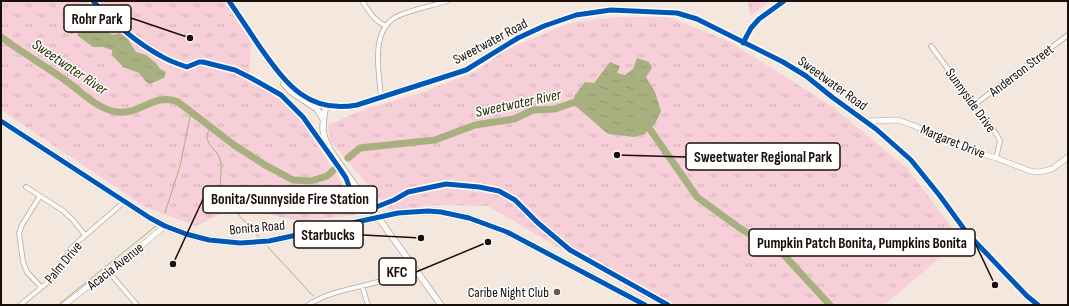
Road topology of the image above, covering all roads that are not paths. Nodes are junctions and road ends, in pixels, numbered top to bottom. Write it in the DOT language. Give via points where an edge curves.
graph roads {
  1 [pos="229,1"];
  2 [pos="362,1"];
  3 [pos="447,1"];
  4 [pos="784,1"];
  5 [pos="386,26"];
  6 [pos="1068,35"];
  7 [pos="743,43"];
  8 [pos="931,46"];
  9 [pos="278,72"];
  10 [pos="381,97"];
  11 [pos="326,105"];
  12 [pos="974,105"];
  13 [pos="323,119"];
  14 [pos="1,121"];
  15 [pos="864,121"];
  16 [pos="1068,157"];
  17 [pos="996,158"];
  18 [pos="26,187"];
  19 [pos="40,196"];
  20 [pos="124,202"];
  21 [pos="380,218"];
  22 [pos="165,226"];
  23 [pos="85,235"];
  24 [pos="413,266"];
  25 [pos="108,271"];
  26 [pos="362,286"];
  27 [pos="41,287"];
  28 [pos="20,305"];
  29 [pos="64,305"];
  30 [pos="137,305"];
  31 [pos="308,305"];
  32 [pos="368,305"];
  33 [pos="441,305"];
  34 [pos="645,305"];
  35 [pos="1038,305"];
  1 -- 9 [label="main road, Sweetwater Road"];
  2 -- 5 [label="street" via="373,18"];
  3 -- 5 [label="street" via="398,16"];
  4 -- 7 [label="main road" via="759,19"];
  5 -- 10 [label="street" via="378,47"];
  6 -- 12 [label="street, Anderson Street"];
  7 -- 10 [label="main road, Sweetwater Road" via="696,19 677,13 611,10 589,12 550,24 518,38 466,70"];
  7 -- 15 [label="main road, Sweetwater Road" via="806,76"];
  8 -- 12 [label="street, Sunnyside Drive"];
  9 -- 11 [label="main road, Sweetwater Road" via="300,94"];
  9 -- 13 [label="main road" via="290,91 316,109"];
  10 -- 11 [label="main road, Sweetwater Road" via="348,106"];
  11 -- 13 [label="main road"];
  12 -- 17 [label="street, Sunnyside Drive" via="1000,141"];
  13 -- 21 [label="main road" via="324,139"];
  14 -- 20 [label="main road, Bonita Road"];
  15 -- 17 [label="street, Margaret Drive" via="898,120 956,145"];
  15 -- 35 [label="main road, Sweetwater Road" via="911,160 967,233"];
  16 -- 17 [label="street, Margaret Drive" via="1052,169 1040,172 1030,171"];
  18 -- 19 [label="street"];
  19 -- 23 [label="street" via="62,210"];
  19 -- 27 [label="street" via="19,233 27,272"];
  20 -- 22 [label="main road, Bonita Road"];
  20 -- 23 [label="street, Palm Drive"];
  21 -- 22 [label="main road, Bonita Road" via="269,241 240,243 209,240"];
  21 -- 24 [label="main road"];
  21 -- 34 [label="main road, Bonita Road" via="398,213 428,211 482,222 507,232"];
  22 -- 25 [label="street, Acacia Avenue"];
  23 -- 27 [label="street, Palm Drive" via="72,247 54,275"];
  24 -- 26 [label="street" via="389,279"];
  24 -- 33 [label="main road"];
  25 -- 29 [label="street, Acacia Avenue"];
  25 -- 30 [label="street"];
  26 -- 31 [label="street" via="325,296"];
  26 -- 32 [label="street"];
  27 -- 28 [label="street, Palm Drive"];
}
